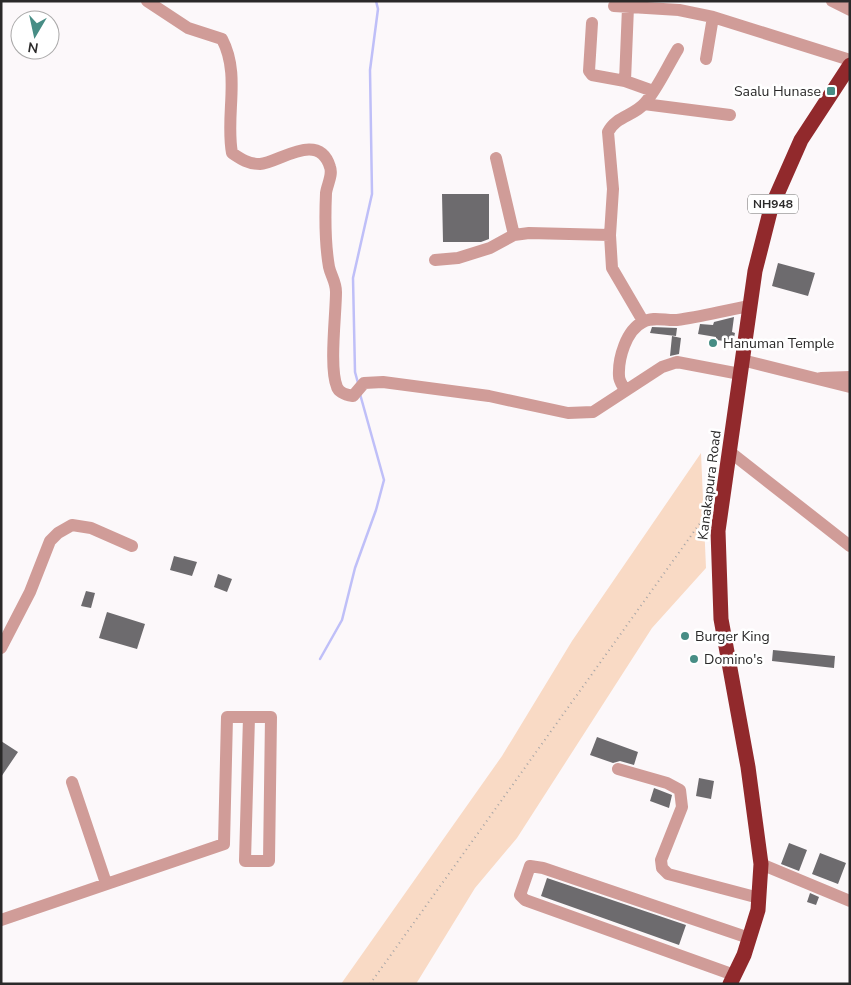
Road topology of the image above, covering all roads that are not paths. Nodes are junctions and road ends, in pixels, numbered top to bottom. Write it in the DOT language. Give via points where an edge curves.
graph roads {
  1 [pos="147,1"];
  2 [pos="832,1"];
  3 [pos="635,5"];
  4 [pos="614,6"];
  5 [pos="680,6"];
  6 [pos="850,10"];
  7 [pos="713,17"];
  8 [pos="592,23"];
  9 [pos="678,49"];
  10 [pos="706,59"];
  11 [pos="850,60"];
  12 [pos="850,65"];
  13 [pos="625,81"];
  14 [pos="653,91"];
  15 [pos="644,104"];
  16 [pos="730,115"];
  17 [pos="496,158"];
  18 [pos="514,235"];
  19 [pos="610,235"];
  20 [pos="435,260"];
  21 [pos="750,306"];
  22 [pos="643,321"];
  23 [pos="741,367"];
  24 [pos="850,377"];
  25 [pos="819,378"];
  26 [pos="850,387"];
  27 [pos="625,390"];
  28 [pos="730,452"];
  29 [pos="132,546"];
  30 [pos="850,546"];
  31 [pos="1,648"];
  32 [pos="248,717"];
  33 [pos="618,769"];
  34 [pos="72,782"];
  35 [pos="761,864"];
  36 [pos="106,883"];
  37 [pos="759,898"];
  38 [pos="850,901"];
  39 [pos="1,920"];
  40 [pos="749,938"];
  41 [pos="732,980"];
  1 -- 27 [label="street" via="181,25 222,39 228,51 233,88 230,118 232,152 243,161 261,164 300,150 317,151 327,159 331,169 326,191 328,248 336,292 334,367 337,387 341,392 353,396 364,383 383,382 489,396 568,414 593,412"];
  2 -- 6 [label="street"];
  3 -- 4 [label="street"];
  3 -- 5 [label="street"];
  3 -- 13 [label="street"];
  5 -- 7 [label="street"];
  7 -- 10 [label="street"];
  7 -- 11 [label="street"];
  8 -- 13 [label="street" via="589,71 592,75"];
  9 -- 14 [label="street"];
  12 -- 21 [label="highway, Kanakapura Road / NH948" via="801,140 771,208"];
  13 -- 14 [label="street"];
  14 -- 15 [label="street"];
  15 -- 16 [label="street"];
  15 -- 19 [label="street" via="633,114 619,119 608,132 613,189"];
  17 -- 18 [label="street"];
  18 -- 19 [label="street"];
  18 -- 20 [label="street" via="490,248 458,258"];
  19 -- 22 [label="street" via="612,268"];
  21 -- 22 [label="street" via="678,320"];
  21 -- 23 [label="highway, Kanakapura Road / NH948"];
  22 -- 27 [label="street" via="634,328 620,360 619,378"];
  23 -- 25 [label="street"];
  23 -- 27 [label="street" via="677,362 662,367"];
  23 -- 28 [label="highway, Kanakapura Road / NH948"];
  24 -- 25 [label="street"];
  25 -- 26 [label="street"];
  28 -- 30 [label="street"];
  28 -- 35 [label="highway, Kanakapura Road / NH948" via="718,531 721,619 748,768"];
  29 -- 31 [label="street" via="91,528 72,525 58,533 50,541 30,592"];
  32 -- 32 [label="street" via="272,717 269,861 245,862"];
  32 -- 36 [label="street" via="228,717 224,844"];
  33 -- 37 [label="street" via="680,790 682,807 661,860 662,868 668,874"];
  34 -- 36 [label="street"];
  35 -- 37 [label="highway, Kanakapura Road / NH948"];
  35 -- 38 [label="street"];
  36 -- 39 [label="street"];
  37 -- 40 [label="highway, Kanakapura Road / NH948"];
  40 -- 41 [label="highway, Kanakapura Road / NH948"];
  40 -- 41 [label="street" via="530,866 520,895 525,900"];
}
